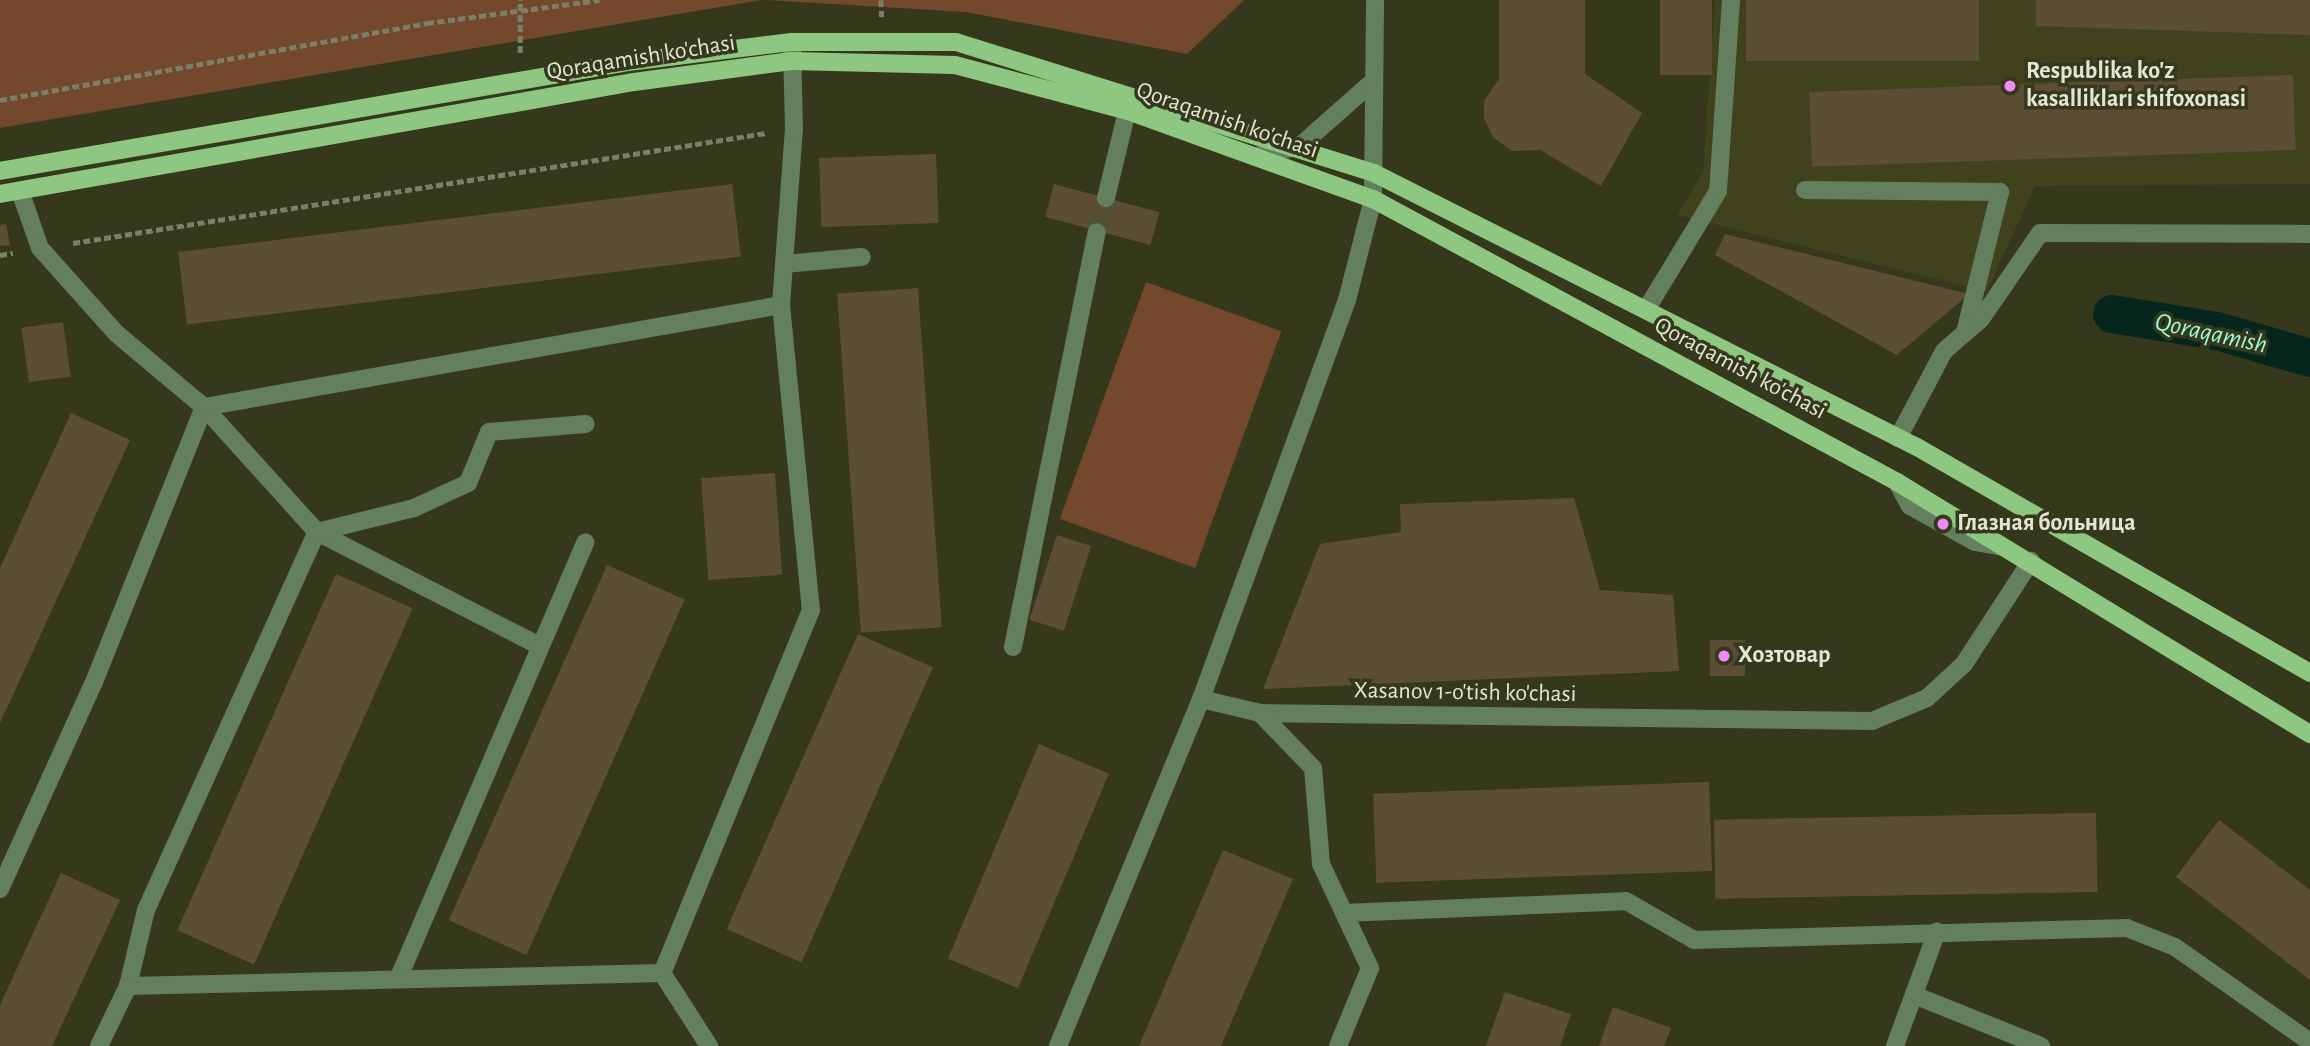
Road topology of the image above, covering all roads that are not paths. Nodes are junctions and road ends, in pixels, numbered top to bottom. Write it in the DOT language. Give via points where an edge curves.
graph roads {
  1 [pos="1375,0"];
  2 [pos="1731,0"];
  3 [pos="792,42"];
  4 [pos="792,61"];
  5 [pos="1369,85"];
  6 [pos="1132,93"];
  7 [pos="1128,111"];
  8 [pos="1300,146"];
  9 [pos="1260,155"];
  10 [pos="0,171"];
  11 [pos="1374,173"];
  12 [pos="1805,190"];
  13 [pos="20,191"];
  14 [pos="0,194"];
  15 [pos="1106,198"];
  16 [pos="1373,199"];
  17 [pos="1097,232"];
  18 [pos="2310,234"];
  19 [pos="862,257"];
  20 [pos="784,264"];
  21 [pos="781,305"];
  22 [pos="1646,310"];
  23 [pos="1965,332"];
  24 [pos="204,407"];
  25 [pos="586,424"];
  26 [pos="1898,438"];
  27 [pos="317,532"];
  28 [pos="585,542"];
  29 [pos="2031,561"];
  30 [pos="540,646"];
  31 [pos="1013,647"];
  32 [pos="2310,673"];
  33 [pos="1201,699"];
  34 [pos="1260,713"];
  35 [pos="2310,734"];
  36 [pos="0,890"];
  37 [pos="1344,913"];
  38 [pos="1937,931"];
  39 [pos="662,973"];
  40 [pos="399,977"];
  41 [pos="128,985"];
  42 [pos="1914,995"];
  43 [pos="2310,1042"];
  44 [pos="99,1046"];
  45 [pos="709,1046"];
  46 [pos="1058,1046"];
  47 [pos="1338,1046"];
  48 [pos="1895,1046"];
  49 [pos="2041,1046"];
  1 -- 5 [label="street"];
  2 -- 22 [label="street" via="1718,191"];
  3 -- 4 [label="street"];
  3 -- 6 [label="main road, Qoraqamish ko'chasi" via="956,42"];
  3 -- 10 [label="main road, Qoraqamish ko'chasi" via="628,62"];
  4 -- 7 [label="main road, Qoraqamish ko'chasi" via="955,65"];
  4 -- 13 [label="main road, Qoraqamish ko'chasi" via="621,84"];
  4 -- 20 [label="street" via="794,129"];
  5 -- 8 [label="street"];
  5 -- 11 [label="street"];
  6 -- 7 [label="street"];
  6 -- 8 [label="main road, Qoraqamish ko'chasi"];
  7 -- 9 [label="main road, Qoraqamish ko'chasi"];
  7 -- 15 [label="street"];
  8 -- 9 [label="street"];
  8 -- 11 [label="main road, Qoraqamish ko'chasi"];
  9 -- 16 [label="main road, Qoraqamish ko'chasi"];
  11 -- 16 [label="street"];
  11 -- 22 [label="main road, Qoraqamish ko'chasi"];
  12 -- 23 [label="street" via="2000,192"];
  13 -- 14 [label="main road, Qoraqamish ko'chasi"];
  13 -- 24 [label="street" via="40,248 117,334"];
  16 -- 29 [label="main road, Qoraqamish ko'chasi" via="1897,482"];
  16 -- 33 [label="street" via="1347,300"];
  17 -- 31 [label="street"];
  18 -- 23 [label="street" via="2040,233 1981,319"];
  19 -- 20 [label="street"];
  20 -- 21 [label="street"];
  21 -- 24 [label="street"];
  21 -- 39 [label="street" via="811,610"];
  22 -- 26 [label="main road, Qoraqamish ko'chasi"];
  23 -- 26 [label="street" via="1944,351"];
  24 -- 27 [label="street"];
  24 -- 36 [label="street" via="94,682"];
  25 -- 27 [label="street" via="489,432 468,483 415,508"];
  26 -- 32 [label="main road, Qoraqamish ko'chasi"];
  27 -- 30 [label="street"];
  27 -- 41 [label="street" via="146,910"];
  28 -- 30 [label="street"];
  29 -- 34 [label="street, Xasanov 1-o'tish ko'chasi" via="1964,664 1927,698 1872,720"];
  29 -- 35 [label="main road, Qoraqamish ko'chasi"];
  30 -- 40 [label="street"];
  33 -- 34 [label="street, Xasanov 1-o'tish ko'chasi"];
  33 -- 46 [label="street"];
  34 -- 37 [label="street" via="1312,768 1321,864"];
  37 -- 38 [label="street" via="1626,901 1694,940"];
  37 -- 47 [label="street" via="1370,968"];
  38 -- 42 [label="street"];
  38 -- 43 [label="street" via="2127,928 2175,947"];
  39 -- 40 [label="street"];
  39 -- 45 [label="street"];
  40 -- 41 [label="street"];
  41 -- 44 [label="street"];
  42 -- 48 [label="street"];
  42 -- 49 [label="street"];
}
